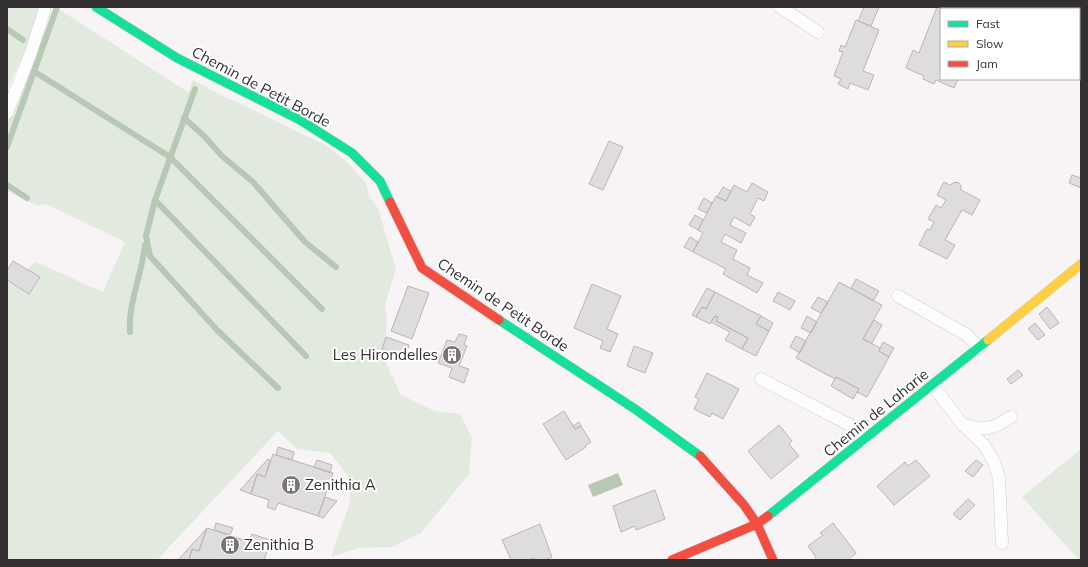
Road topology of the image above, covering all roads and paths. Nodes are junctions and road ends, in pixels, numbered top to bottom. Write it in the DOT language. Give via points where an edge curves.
graph roads {
  1 [pos="44,7"];
  2 [pos="96,7"];
  3 [pos="780,7"];
  4 [pos="818,32"];
  5 [pos="7,113"];
  6 [pos="1081,264"];
  7 [pos="898,296"];
  8 [pos="979,348"];
  9 [pos="761,379"];
  10 [pos="932,386"];
  11 [pos="1012,416"];
  12 [pos="963,425"];
  13 [pos="864,440"];
  14 [pos="757,524"];
  15 [pos="1002,543"];
  16 [pos="672,560"];
  17 [pos="773,560"];
  1 -- 5 [label="lane" via="30,55"];
  2 -- 14 [label="street, Chemin de Petit Borde" via="177,58 300,120 352,153 380,181 422,268 635,409 701,456 744,505"];
  3 -- 4 [label="lane"];
  6 -- 8 [label="street, Chemin de Laharie"];
  7 -- 8 [label="lane" via="968,335"];
  8 -- 10 [label="street, Chemin de Laharie"];
  9 -- 13 [label="lane" via="848,424"];
  10 -- 12 [label="lane"];
  10 -- 13 [label="street, Chemin de Laharie"];
  11 -- 12 [label="lane" via="999,425 982,430"];
  12 -- 15 [label="lane" via="984,445 994,462 999,478"];
  13 -- 14 [label="street, Chemin de Laharie"];
  14 -- 16 [label="street, Chemin de Laharie"];
  14 -- 17 [label="street, Chemin de Petit Borde"];
}
